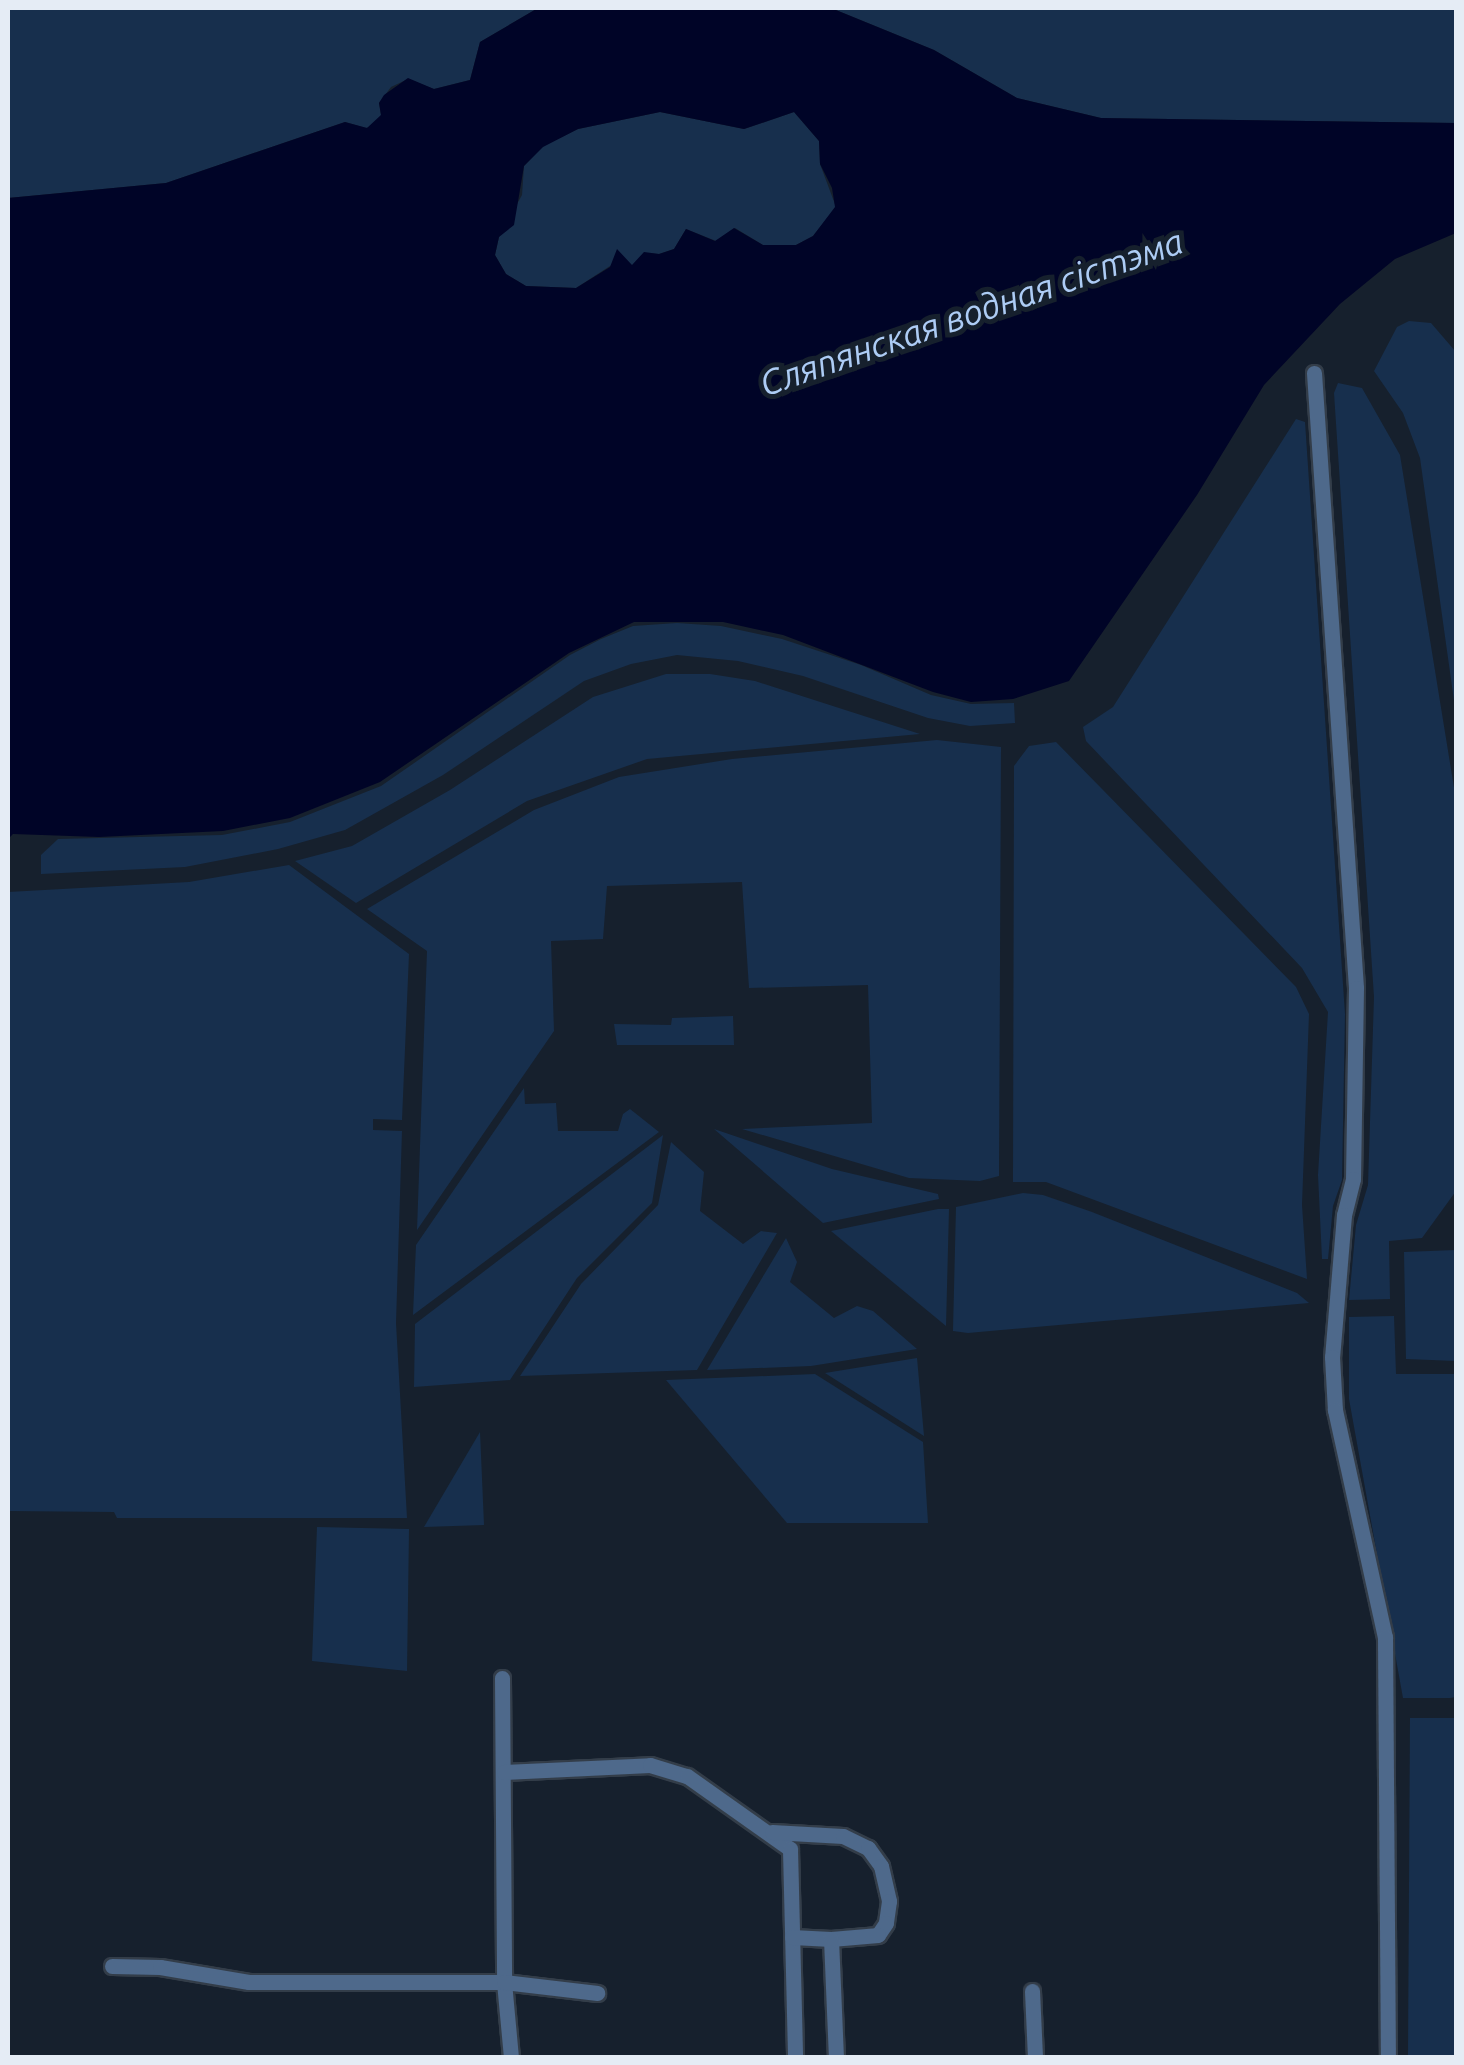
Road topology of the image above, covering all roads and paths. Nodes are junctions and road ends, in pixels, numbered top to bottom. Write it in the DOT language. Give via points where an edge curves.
graph roads {
  1 [pos="1314,373"];
  2 [pos="502,1678"];
  3 [pos="504,1772"];
  4 [pos="772,1832"];
  5 [pos="792,1937"];
  6 [pos="830,1938"];
  7 [pos="112,1966"];
  8 [pos="504,1982"];
  9 [pos="1032,1991"];
  10 [pos="597,1993"];
  11 [pos="836,2057"];
  12 [pos="511,2058"];
  13 [pos="794,2058"];
  14 [pos="1034,2058"];
  15 [pos="1388,2058"];
  1 -- 15 [label="lane" via="1356,988 1354,1178 1342,1234 1334,1410 1385,1637"];
  2 -- 3 [label="lane"];
  3 -- 4 [label="lane" via="650,1765 687,1776"];
  3 -- 8 [label="lane"];
  4 -- 5 [label="lane" via="790,1849"];
  4 -- 6 [label="lane" via="844,1836 868,1848 882,1866 886,1924 878,1935"];
  5 -- 6 [label="lane"];
  5 -- 13 [label="lane"];
  6 -- 11 [label="lane"];
  7 -- 8 [label="lane" via="249,1982"];
  8 -- 10 [label="lane"];
  8 -- 12 [label="lane"];
  9 -- 14 [label="lane"];
}
